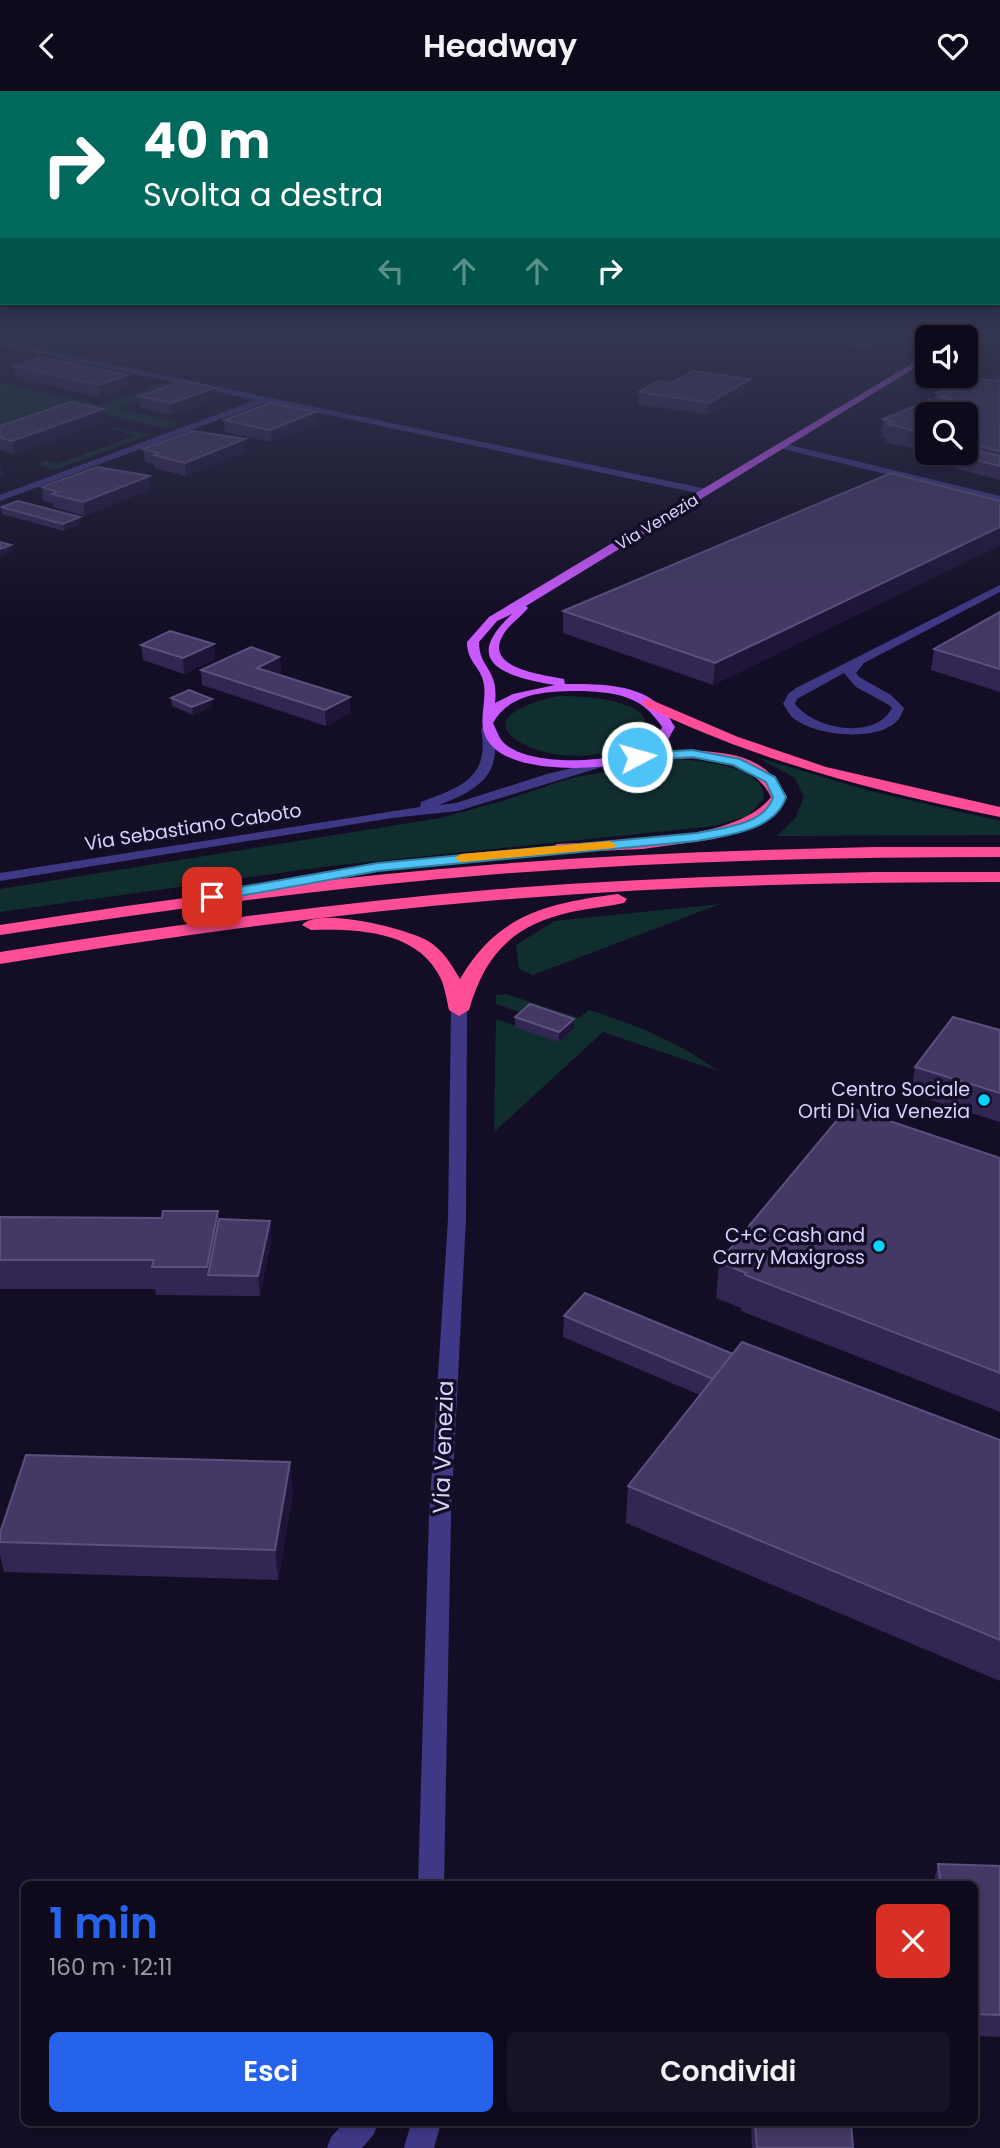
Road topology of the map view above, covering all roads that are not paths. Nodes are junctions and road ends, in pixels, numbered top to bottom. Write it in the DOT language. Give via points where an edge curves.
graph roads {
  1 [pos="188,428"];
  2 [pos="403,428"];
  3 [pos="811,428"];
  4 [pos="782,446"];
  5 [pos="707,492"];
  6 [pos="0,498"];
  7 [pos="1000,499"];
  8 [pos="1000,588"];
  9 [pos="530,599"];
  10 [pos="859,661"];
  11 [pos="602,689"];
  12 [pos="649,703"];
  13 [pos="487,726"];
  14 [pos="620,760"];
  15 [pos="1000,812"];
  16 [pos="392,814"];
  17 [pos="1000,852"];
  18 [pos="0,877"];
  19 [pos="1000,878"];
  20 [pos="188,901"];
  21 [pos="0,930"];
  22 [pos="0,960"];
  23 [pos="459,1010"];
  24 [pos="431,1881"];
  25 [pos="360,2126"];
  26 [pos="425,2126"];
  27 [pos="342,2148"];
  28 [pos="419,2148"];
  1 -- 6 [label="street"];
  2 -- 5 [label="street"];
  3 -- 4 [label="main road, Via Venezia"];
  4 -- 5 [label="main road, Via Venezia"];
  4 -- 7 [label="street"];
  5 -- 9 [label="main road, Via Venezia"];
  8 -- 10 [label="street"];
  9 -- 11 [label="main road, Via Venezia" via="494,640 496,659 524,674"];
  9 -- 13 [label="main road, Via Venezia" via="493,619 473,642 473,655 491,687"];
  10 -- 10 [label="street" via="792,697 791,711 827,728 862,730 890,723 898,708 853,680 850,673"];
  11 -- 12 [label="main road, Via Venezia"];
  11 -- 13 [label="main road, Via Venezia" via="559,688 519,695 494,710"];
  12 -- 14 [label="main road" via="667,720 667,733 649,750"];
  12 -- 15 [label="highway" via="691,724 789,758"];
  13 -- 14 [label="main road" via="495,741 525,757 568,764"];
  13 -- 16 [label="street, Via Sebastiano Caboto" via="491,756 476,781 452,795"];
  14 -- 16 [label="street, Via Sebastiano Caboto" via="458,807"];
  14 -- 20 [label="highway" via="676,754 722,758 761,773 777,788 779,797 771,813 759,820 709,835 363,869"];
  16 -- 18 [label="street, Via Sebastiano Caboto"];
  17 -- 20 [label="highway" via="810,853 579,862"];
  19 -- 22 [label="highway" via="743,880 506,894 265,918"];
  19 -- 23 [label="highway" via="675,894 557,908 516,925 494,942 470,975"];
  20 -- 21 [label="highway"];
  22 -- 23 [label="highway" via="54,958 288,927 366,927 410,937 433,952 449,975"];
  23 -- 24 [label="street, Via Venezia" via="457,1219 440,1516"];
  25 -- 27 [label="street"];
  26 -- 28 [label="street"];
}
